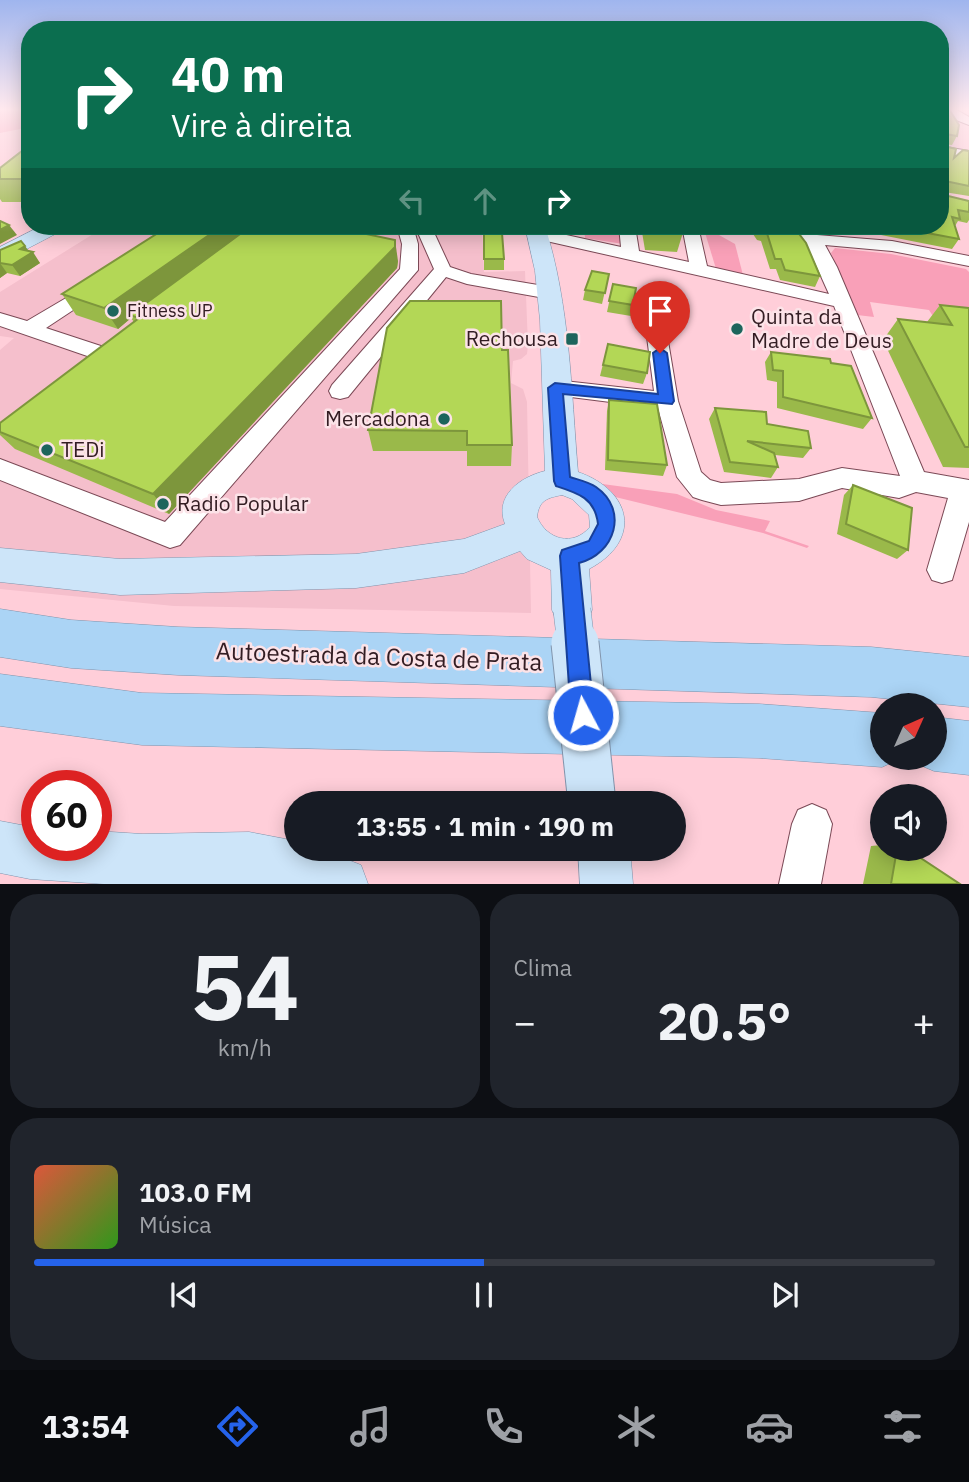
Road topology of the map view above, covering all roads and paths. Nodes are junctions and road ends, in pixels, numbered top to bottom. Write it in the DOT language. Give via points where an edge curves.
graph roads {
  1 [pos="949,152"];
  2 [pos="969,155"];
  3 [pos="38,235"];
  4 [pos="408,235"];
  5 [pos="427,235"];
  6 [pos="538,235"];
  7 [pos="552,235"];
  8 [pos="580,235"];
  9 [pos="628,235"];
  10 [pos="692,235"];
  11 [pos="807,235"];
  12 [pos="813,240"];
  13 [pos="580,244"];
  14 [pos="0,256"];
  15 [pos="631,256"];
  16 [pos="969,261"];
  17 [pos="443,270"];
  18 [pos="699,270"];
  19 [pos="108,278"];
  20 [pos="550,293"];
  21 [pos="841,302"];
  22 [pos="0,319"];
  23 [pos="31,328"];
  24 [pos="656,329"];
  25 [pos="81,370"];
  26 [pos="555,388"];
  27 [pos="340,391"];
  28 [pos="667,401"];
  29 [pos="0,469"];
  30 [pos="562,481"];
  31 [pos="915,481"];
  32 [pos="967,490"];
  33 [pos="525,533"];
  34 [pos="569,556"];
  35 [pos="0,565"];
  36 [pos="942,570"];
  37 [pos="0,634"];
  38 [pos="969,682"];
  39 [pos="0,700"];
  40 [pos="870,739"];
  41 [pos="947,745"];
  42 [pos="969,748"];
  43 [pos="590,791"];
  44 [pos="812,824"];
  45 [pos="0,847"];
  46 [pos="583,861"];
  47 [pos="605,861"];
  48 [pos="0,866"];
  49 [pos="277,884"];
  50 [pos="342,884"];
  51 [pos="584,884"];
  52 [pos="607,884"];
  53 [pos="800,884"];
  1 -- 2 [label="street"];
  3 -- 14 [label="main road"];
  4 -- 29 [label="street" via="409,270 170,536"];
  5 -- 17 [label="street"];
  6 -- 20 [label="main road"];
  7 -- 13 [label="street"];
  8 -- 13 [label="street"];
  9 -- 15 [label="street"];
  10 -- 18 [label="street"];
  11 -- 12 [label="street"];
  12 -- 16 [label="street" via="857,241"];
  12 -- 21 [label="street"];
  13 -- 15 [label="street"];
  15 -- 18 [label="street"];
  17 -- 20 [label="street" via="467,279"];
  17 -- 27 [label="street"];
  18 -- 21 [label="street"];
  19 -- 23 [label="street"];
  20 -- 26 [label="main road"];
  21 -- 31 [label="street"];
  22 -- 23 [label="street"];
  23 -- 25 [label="street" via="108,350"];
  24 -- 28 [label="street"];
  26 -- 28 [label="street"];
  26 -- 30 [label="main road"];
  28 -- 31 [label="street" via="690,477 702,489 743,494 799,490 842,478 899,486"];
  30 -- 33 [label="main road" via="549,482 527,494 519,516"];
  30 -- 34 [label="main road" via="583,487 599,500 607,524 596,546"];
  31 -- 32 [label="street"];
  32 -- 36 [label="street"];
  33 -- 34 [label="main road" via="539,548"];
  33 -- 35 [label="main road" via="464,556 356,571 120,577"];
  34 -- 43 [label="main road, bridge"];
  37 -- 38 [label="highway, Autoestrada da Costa de Prata" via="71,644 178,650 871,672"];
  39 -- 40 [label="highway" via="142,719 759,731"];
  41 -- 42 [label="highway"];
  44 -- 53 [label="street"];
  45 -- 50 [label="main road" via="142,860 249,858 303,868"];
  46 -- 51 [label="main road"];
  47 -- 52 [label="main road"];
  48 -- 49 [label="main road" via="110,878"];
}
